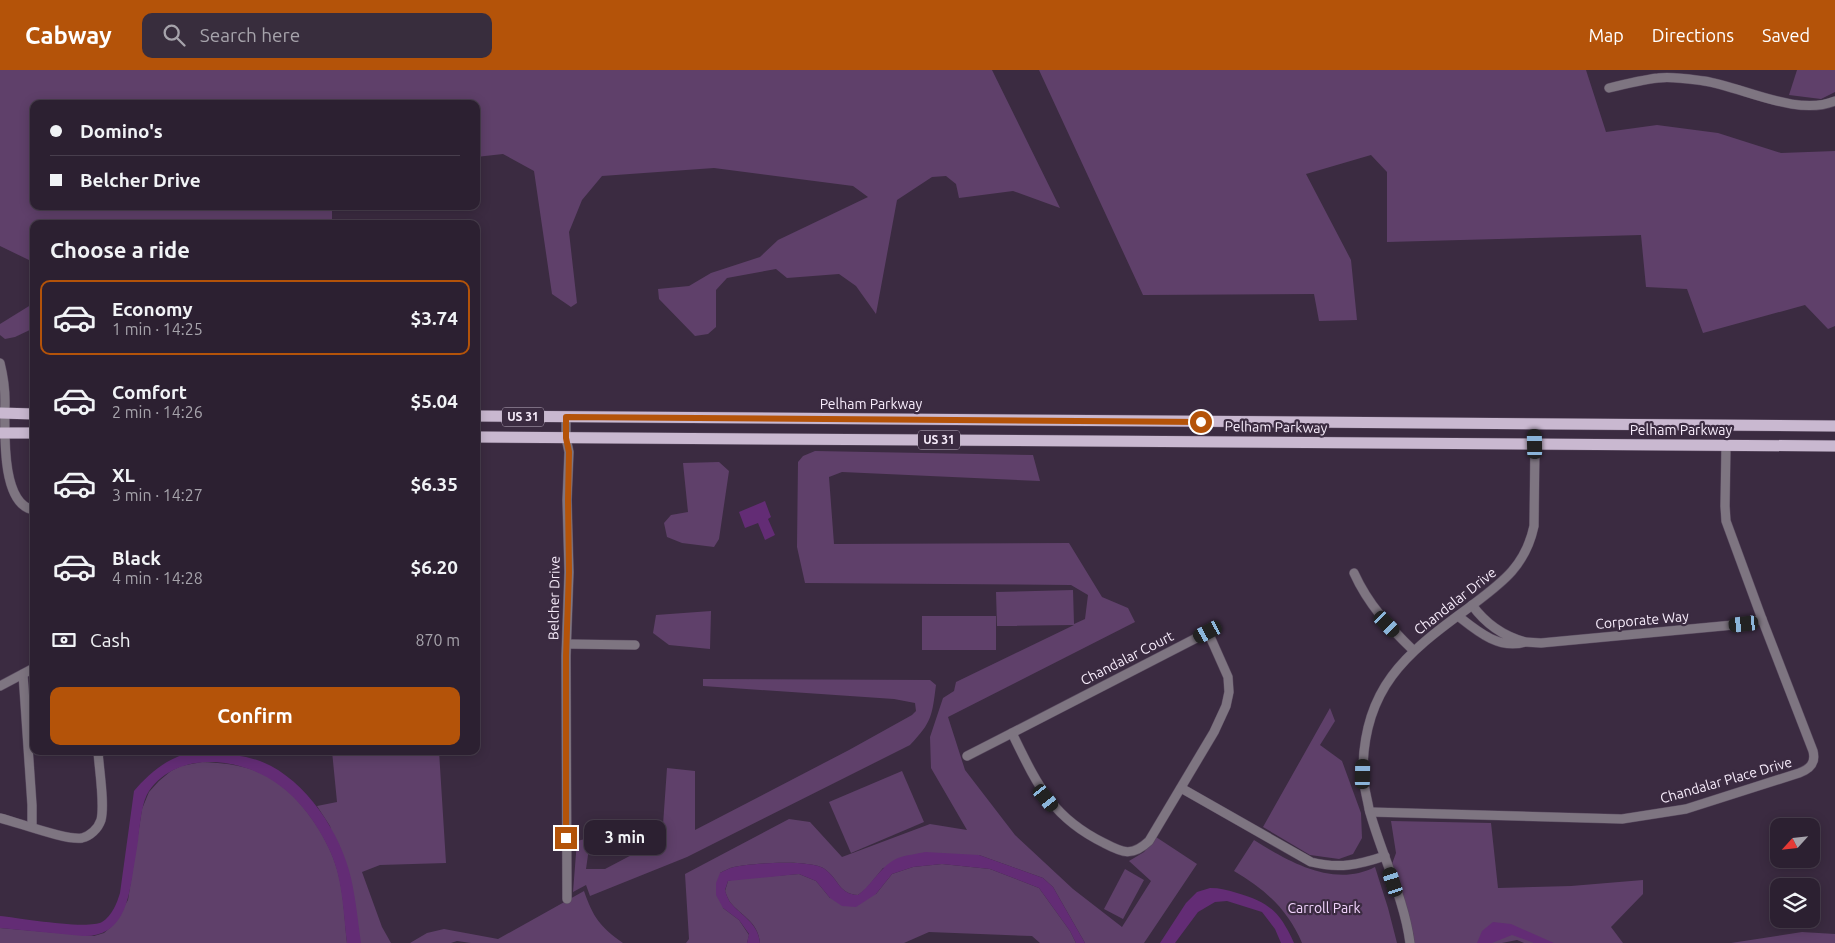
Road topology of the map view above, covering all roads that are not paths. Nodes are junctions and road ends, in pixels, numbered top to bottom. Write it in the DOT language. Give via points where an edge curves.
graph roads {
  1 [pos="1659,74"];
  2 [pos="1609,88"];
  3 [pos="1835,101"];
  4 [pos="0,363"];
  5 [pos="2,413"];
  6 [pos="30,414"];
  7 [pos="480,416"];
  8 [pos="500,416"];
  9 [pos="566,417"];
  10 [pos="612,417"];
  11 [pos="781,418"];
  12 [pos="1047,420"];
  13 [pos="1168,422"];
  14 [pos="1278,422"];
  15 [pos="1483,424"];
  16 [pos="1535,424"];
  17 [pos="1744,426"];
  18 [pos="1835,426"];
  19 [pos="2,433"];
  20 [pos="30,433"];
  21 [pos="480,437"];
  22 [pos="500,437"];
  23 [pos="566,438"];
  24 [pos="611,438"];
  25 [pos="788,439"];
  26 [pos="1048,440"];
  27 [pos="1168,441"];
  28 [pos="1279,442"];
  29 [pos="1484,444"];
  30 [pos="1535,444"];
  31 [pos="1726,446"];
  32 [pos="1741,446"];
  33 [pos="1835,446"];
  34 [pos="30,509"];
  35 [pos="1354,572"];
  36 [pos="1472,605"];
  37 [pos="1458,616"];
  38 [pos="1762,619"];
  39 [pos="1525,642"];
  40 [pos="566,644"];
  41 [pos="635,645"];
  42 [pos="1414,651"];
  43 [pos="30,670"];
  44 [pos="23,674"];
  45 [pos="0,686"];
  46 [pos="1012,733"];
  47 [pos="98,755"];
  48 [pos="967,756"];
  49 [pos="1180,788"];
  50 [pos="1370,812"];
  51 [pos="0,818"];
  52 [pos="32,826"];
  53 [pos="1385,856"];
  54 [pos="567,900"];
  55 [pos="1410,943"];
  1 -- 2 [label="street"];
  1 -- 3 [label="street" via="1705,81 1809,106"];
  4 -- 5 [label="street" via="4,378"];
  5 -- 6 [label="main road"];
  5 -- 19 [label="street"];
  7 -- 8 [label="main road, Pelham Parkway / US 31"];
  8 -- 9 [label="main road, Pelham Parkway / US 31"];
  8 -- 22 [label="main road"];
  9 -- 10 [label="main road, Pelham Parkway / US 31"];
  9 -- 23 [label="street, Belcher Drive"];
  10 -- 11 [label="main road, Pelham Parkway / US 31"];
  10 -- 24 [label="main road"];
  11 -- 12 [label="main road, Pelham Parkway / US 31"];
  11 -- 25 [label="main road"];
  12 -- 13 [label="main road, Pelham Parkway / US 31"];
  12 -- 26 [label="main road"];
  13 -- 14 [label="main road, Pelham Parkway / US 31"];
  13 -- 27 [label="main road"];
  14 -- 15 [label="main road, Pelham Parkway / US 31"];
  14 -- 28 [label="main road"];
  15 -- 16 [label="main road, Pelham Parkway / US 31"];
  15 -- 29 [label="main road"];
  16 -- 17 [label="main road, Pelham Parkway / US 31"];
  16 -- 30 [label="main road"];
  17 -- 18 [label="main road, Pelham Parkway / US 31"];
  17 -- 32 [label="main road"];
  19 -- 20 [label="main road"];
  19 -- 34 [label="street" via="10,490 18,503"];
  21 -- 22 [label="main road, Pelham Parkway / US 31"];
  22 -- 23 [label="main road, Pelham Parkway / US 31"];
  23 -- 24 [label="main road, Pelham Parkway / US 31"];
  23 -- 40 [label="street, Belcher Drive" via="569,452"];
  24 -- 25 [label="main road, Pelham Parkway / US 31"];
  25 -- 26 [label="main road, Pelham Parkway / US 31"];
  26 -- 27 [label="main road, Pelham Parkway / US 31"];
  27 -- 28 [label="main road, Pelham Parkway / US 31"];
  28 -- 29 [label="main road, Pelham Parkway / US 31"];
  29 -- 30 [label="main road, Pelham Parkway / US 31"];
  30 -- 31 [label="main road, Pelham Parkway / US 31"];
  30 -- 36 [label="street, Chandalar Drive" via="1534,526 1526,552 1501,584"];
  31 -- 32 [label="main road, Pelham Parkway / US 31"];
  31 -- 38 [label="street, Chandalar Place Drive" via="1726,521"];
  32 -- 33 [label="main road, Pelham Parkway / US 31"];
  35 -- 42 [label="street" via="1372,605"];
  36 -- 37 [label="street, Chandalar Drive"];
  36 -- 39 [label="street, Corporate Way" via="1497,629"];
  37 -- 39 [label="street, Corporate Way" via="1502,643 1514,645"];
  37 -- 42 [label="street, Chandalar Drive"];
  38 -- 39 [label="street, Corporate Way" via="1735,625"];
  38 -- 50 [label="street, Chandalar Place Drive" via="1814,756 1813,765 1805,771 1680,811 1622,819"];
  40 -- 41 [label="street"];
  40 -- 54 [label="street, Belcher Drive"];
  42 -- 50 [label="street, Chandalar Drive" via="1383,688 1369,721 1363,748 1363,774"];
  43 -- 44 [label="street"];
  44 -- 45 [label="street"];
  44 -- 52 [label="street"];
  46 -- 48 [label="street, Chandalar Court"];
  46 -- 49 [label="street, Chandalar Court" via="1055,809 1080,830 1119,851 1130,852 1149,841"];
  46 -- 49 [label="street, Chandalar Court" via="1208,632 1226,670 1228,698 1214,732"];
  47 -- 52 [label="street" via="102,810 94,831 88,836 75,838"];
  49 -- 53 [label="street" via="1311,862 1349,866"];
  50 -- 53 [label="street, Chandalar Drive"];
  51 -- 52 [label="street"];
  53 -- 55 [label="street, Chandalar Drive"];
}
